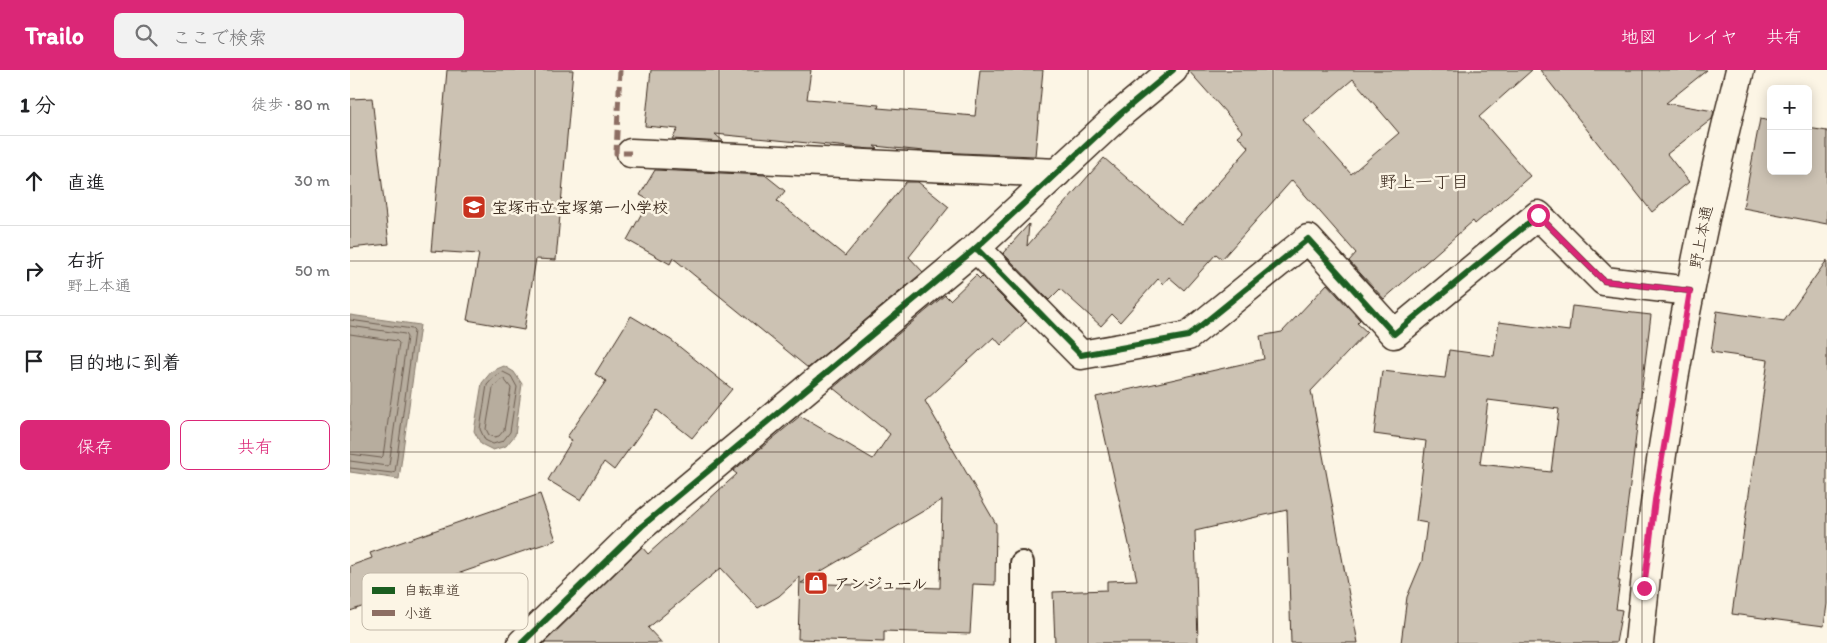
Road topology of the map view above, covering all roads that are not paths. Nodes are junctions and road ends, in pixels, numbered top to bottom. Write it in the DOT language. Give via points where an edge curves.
graph roads {
  1 [pos="1173,70"];
  2 [pos="1740,70"];
  3 [pos="631,153"];
  4 [pos="1056,173"];
  5 [pos="976,248"];
  6 [pos="1690,291"];
  7 [pos="1022,563"];
  8 [pos="522,643"];
  9 [pos="1022,643"];
  10 [pos="1639,643"];
  1 -- 4 [label="street"];
  2 -- 6 [label="street, 野上本通"];
  3 -- 4 [label="street"];
  4 -- 5 [label="street"];
  5 -- 6 [label="street" via="1081,355 1188,336 1308,239 1394,334 1538,215 1604,281"];
  5 -- 8 [label="street" via="642,526"];
  6 -- 10 [label="street, 野上本通" via="1655,500"];
  7 -- 9 [label="lane"];
}
